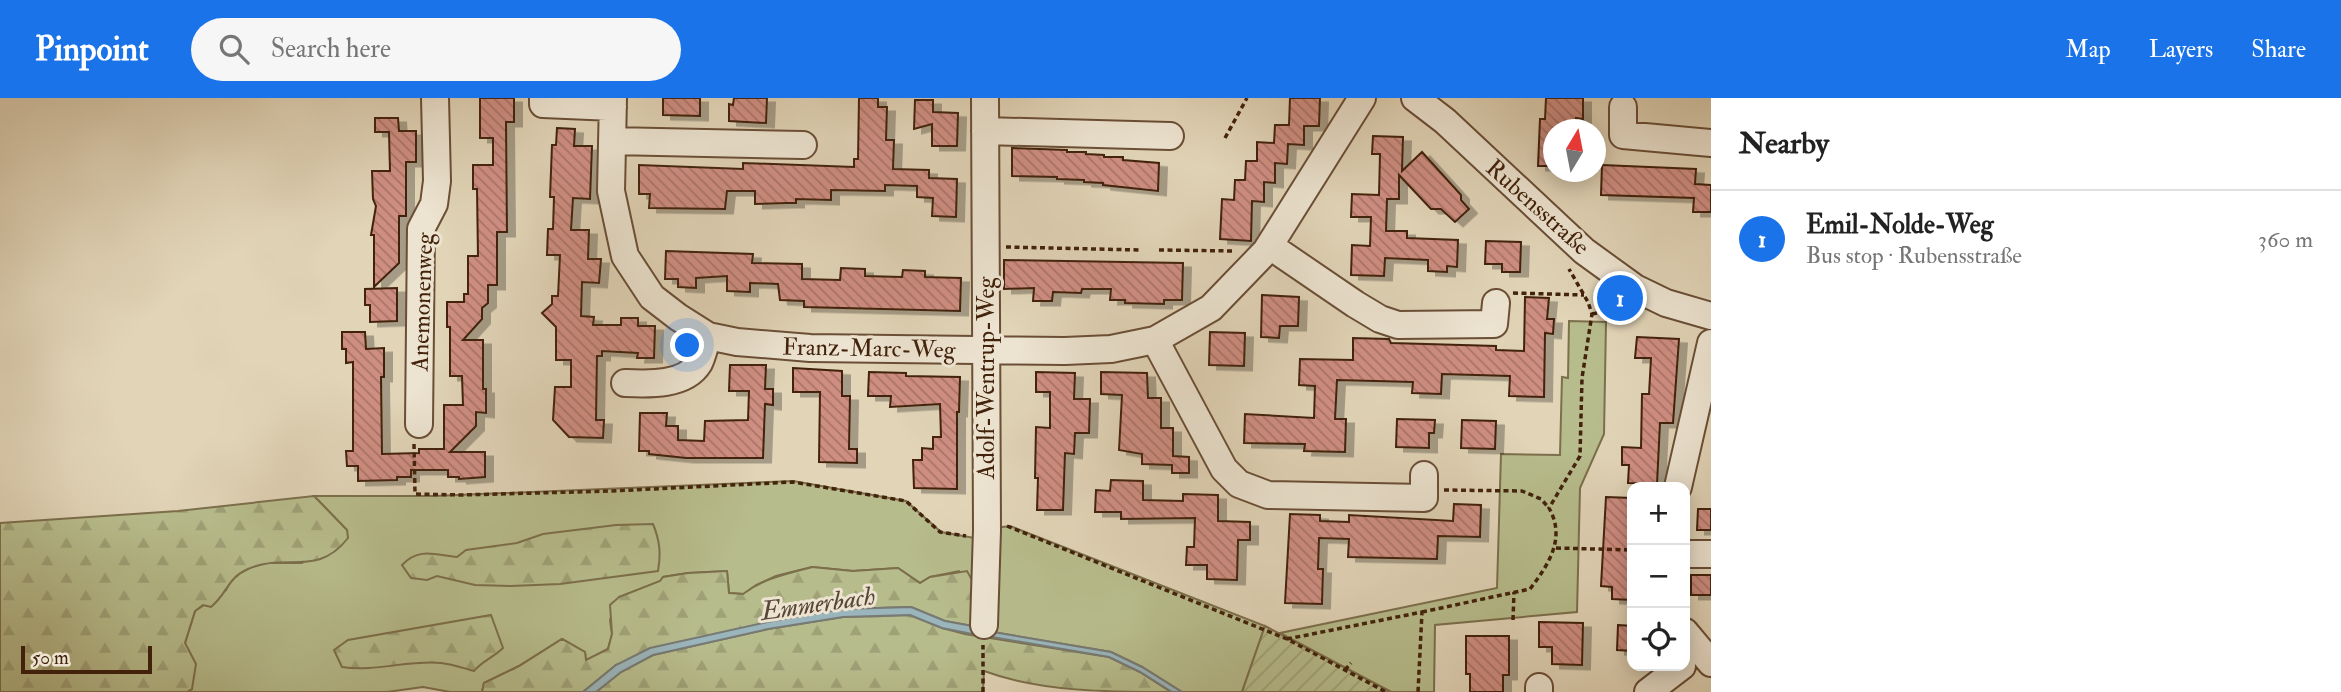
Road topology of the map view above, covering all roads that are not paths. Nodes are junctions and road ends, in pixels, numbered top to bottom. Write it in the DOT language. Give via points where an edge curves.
graph roads {
  1 [pos="435,98"];
  2 [pos="543,98"];
  3 [pos="985,98"];
  4 [pos="1362,98"];
  5 [pos="1415,98"];
  6 [pos="613,103"];
  7 [pos="1623,107"];
  8 [pos="985,131"];
  9 [pos="1170,136"];
  10 [pos="612,141"];
  11 [pos="1711,143"];
  12 [pos="803,145"];
  13 [pos="1268,249"];
  14 [pos="1496,303"];
  15 [pos="1711,316"];
  16 [pos="708,336"];
  17 [pos="1155,340"];
  18 [pos="1711,343"];
  19 [pos="986,350"];
  20 [pos="625,383"];
  21 [pos="419,424"];
  22 [pos="1424,482"];
  23 [pos="1679,482"];
  24 [pos="1690,554"];
  25 [pos="1711,554"];
  26 [pos="984,625"];
  27 [pos="1692,655"];
  28 [pos="1648,692"];
  1 -- 21 [label="street, Anemonenweg" via="434,204 421,229"];
  2 -- 6 [label="street, Franz-Marc-Weg" via="543,104"];
  3 -- 8 [label="street, Adolf-Wentrup-Weg"];
  4 -- 13 [label="street, Franz-Marc-Weg"];
  5 -- 15 [label="street, Rubensstraße" via="1584,251 1635,288"];
  6 -- 10 [label="street, Franz-Marc-Weg"];
  7 -- 11 [label="street" via="1623,135"];
  8 -- 9 [label="street"];
  8 -- 19 [label="street, Adolf-Wentrup-Weg"];
  10 -- 12 [label="street"];
  10 -- 16 [label="street, Franz-Marc-Weg" via="611,191 625,257 652,296"];
  13 -- 14 [label="street" via="1380,319 1398,325 1494,324"];
  13 -- 17 [label="street, Franz-Marc-Weg" via="1211,308"];
  16 -- 19 [label="street, Franz-Marc-Weg" via="810,348"];
  16 -- 20 [label="street" via="698,364 677,379"];
  17 -- 19 [label="street, Franz-Marc-Weg" via="1111,349"];
  17 -- 22 [label="street" via="1224,469 1239,484 1268,495 1424,498"];
  18 -- 23 [label="street"];
  19 -- 26 [label="street, Adolf-Wentrup-Weg"];
  24 -- 25 [label="street"];
  27 -- 28 [label="street"];
}
